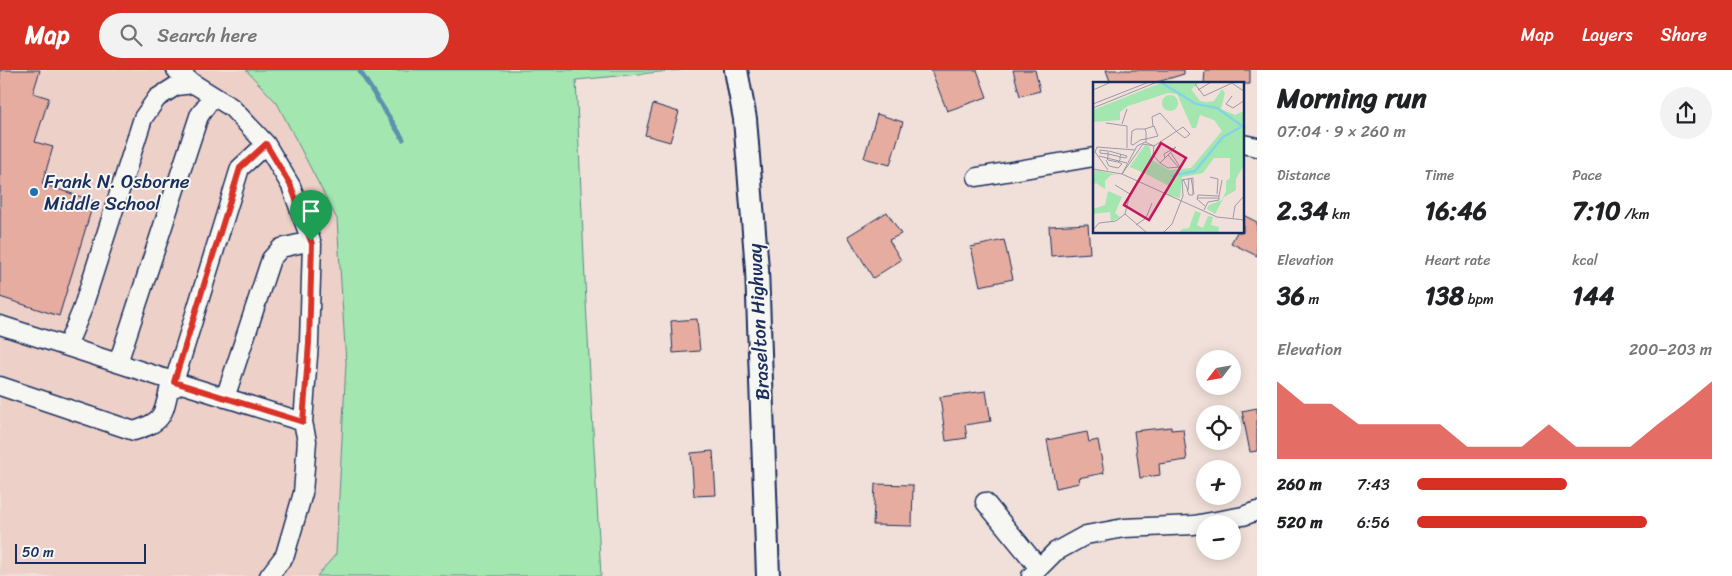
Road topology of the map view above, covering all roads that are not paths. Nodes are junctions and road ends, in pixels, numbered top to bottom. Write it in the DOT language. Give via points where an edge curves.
graph roads {
  1 [pos="736,70"];
  2 [pos="176,78"];
  3 [pos="213,96"];
  4 [pos="266,144"];
  5 [pos="1244,144"];
  6 [pos="1257,147"];
  7 [pos="1093,157"];
  8 [pos="977,177"];
  9 [pos="311,241"];
  10 [pos="0,325"];
  11 [pos="67,346"];
  12 [pos="118,363"];
  13 [pos="178,383"];
  14 [pos="0,386"];
  15 [pos="225,398"];
  16 [pos="303,422"];
  17 [pos="985,502"];
  18 [pos="1257,511"];
  19 [pos="1035,572"];
  20 [pos="269,576"];
  21 [pos="768,576"];
  1 -- 21 [label="main road, Braselton Highway" via="745,119 757,269"];
  2 -- 3 [label="street"];
  2 -- 11 [label="street" via="143,118 82,310"];
  3 -- 4 [label="street" via="231,107"];
  3 -- 12 [label="street" via="199,116"];
  4 -- 9 [label="street" via="291,186"];
  4 -- 13 [label="street" via="240,168"];
  5 -- 6 [label="street"];
  7 -- 8 [label="street"];
  9 -- 15 [label="street" via="280,248 271,260"];
  9 -- 16 [label="street" via="309,343"];
  10 -- 11 [label="street"];
  11 -- 12 [label="street"];
  12 -- 13 [label="street"];
  13 -- 14 [label="street" via="169,390 164,413 151,425 134,431"];
  13 -- 15 [label="street"];
  15 -- 16 [label="street"];
  16 -- 20 [label="street" via="307,441 303,493 284,555"];
  17 -- 19 [label="street"];
  18 -- 19 [label="street" via="1194,524 1124,528 1086,535 1055,552"];
}
